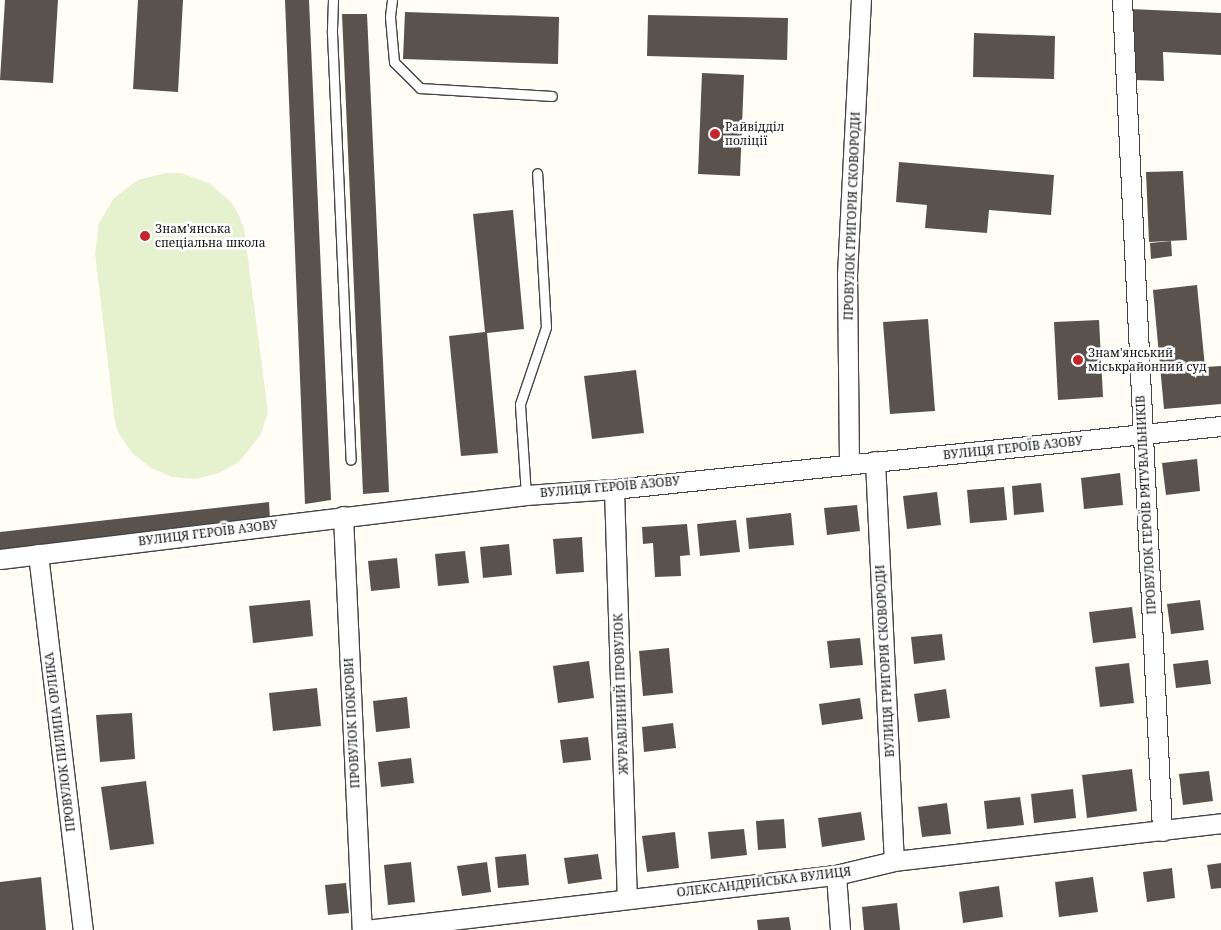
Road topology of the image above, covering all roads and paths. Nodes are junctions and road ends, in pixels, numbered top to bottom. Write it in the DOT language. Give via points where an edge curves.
graph roads {
  1 [pos="333,0"];
  2 [pos="392,0"];
  3 [pos="861,0"];
  4 [pos="1122,0"];
  5 [pos="552,96"];
  6 [pos="537,173"];
  7 [pos="1221,426"];
  8 [pos="1143,435"];
  9 [pos="351,460"];
  10 [pos="875,461"];
  11 [pos="849,463"];
  12 [pos="614,489"];
  13 [pos="526,495"];
  14 [pos="343,516"];
  15 [pos="38,554"];
  16 [pos="0,559"];
  17 [pos="1221,823"];
  18 [pos="1162,831"];
  19 [pos="894,861"];
  20 [pos="836,875"];
  21 [pos="627,899"];
  22 [pos="82,930"];
  23 [pos="362,930"];
  24 [pos="366,930"];
  25 [pos="840,930"];
  1 -- 9 [label="lane" via="332,43"];
  2 -- 5 [label="lane" via="390,17 394,62 420,88"];
  3 -- 11 [label="street, ПРОВУЛОК ГРИГОРІЯ СКОВОРОДИ" via="847,275"];
  4 -- 8 [label="street, ПРОВУЛОК ГЕРОЇВ РЯТУВАЛЬНИКІВ"];
  6 -- 13 [label="lane" via="546,327 520,404"];
  7 -- 8 [label="street, ВУЛИЦЯ ГЕРОЇВ АЗОВУ"];
  8 -- 10 [label="street, ВУЛИЦЯ ГЕРОЇВ АЗОВУ"];
  8 -- 18 [label="street, ПРОВУЛОК ГЕРОЇВ РЯТУВАЛЬНИКІВ"];
  10 -- 11 [label="street, ВУЛИЦЯ ГЕРОЇВ АЗОВУ"];
  10 -- 19 [label="street, ВУЛИЦЯ ГРИГОРІЯ СКОВОРОДИ"];
  11 -- 12 [label="street, ВУЛИЦЯ ГЕРОЇВ АЗОВУ"];
  12 -- 13 [label="street, ВУЛИЦЯ ГЕРОЇВ АЗОВУ"];
  12 -- 21 [label="street, ЖУРАВЛИНИЙ ПРОВУЛОК"];
  13 -- 14 [label="street, ВУЛИЦЯ ГЕРОЇВ АЗОВУ"];
  14 -- 15 [label="street, ВУЛИЦЯ ГЕРОЇВ АЗОВУ"];
  14 -- 23 [label="street, ПРОВУЛОК ПОКРОВИ"];
  15 -- 16 [label="street, ВУЛИЦЯ ГЕРОЇВ АЗОВУ"];
  15 -- 22 [label="street, ПРОВУЛОК ПИЛИПА ОРЛИКА"];
  17 -- 18 [label="street, ОЛЕКСАНДРІЙСЬКА ВУЛИЦЯ"];
  18 -- 19 [label="street, ОЛЕКСАНДРІЙСЬКА ВУЛИЦЯ"];
  19 -- 20 [label="street, ОЛЕКСАНДРІЙСЬКА ВУЛИЦЯ"];
  20 -- 21 [label="street, ОЛЕКСАНДРІЙСЬКА ВУЛИЦЯ"];
  20 -- 25 [label="street"];
  21 -- 24 [label="street, ОЛЕКСАНДРІЙСЬКА ВУЛИЦЯ"];
}
